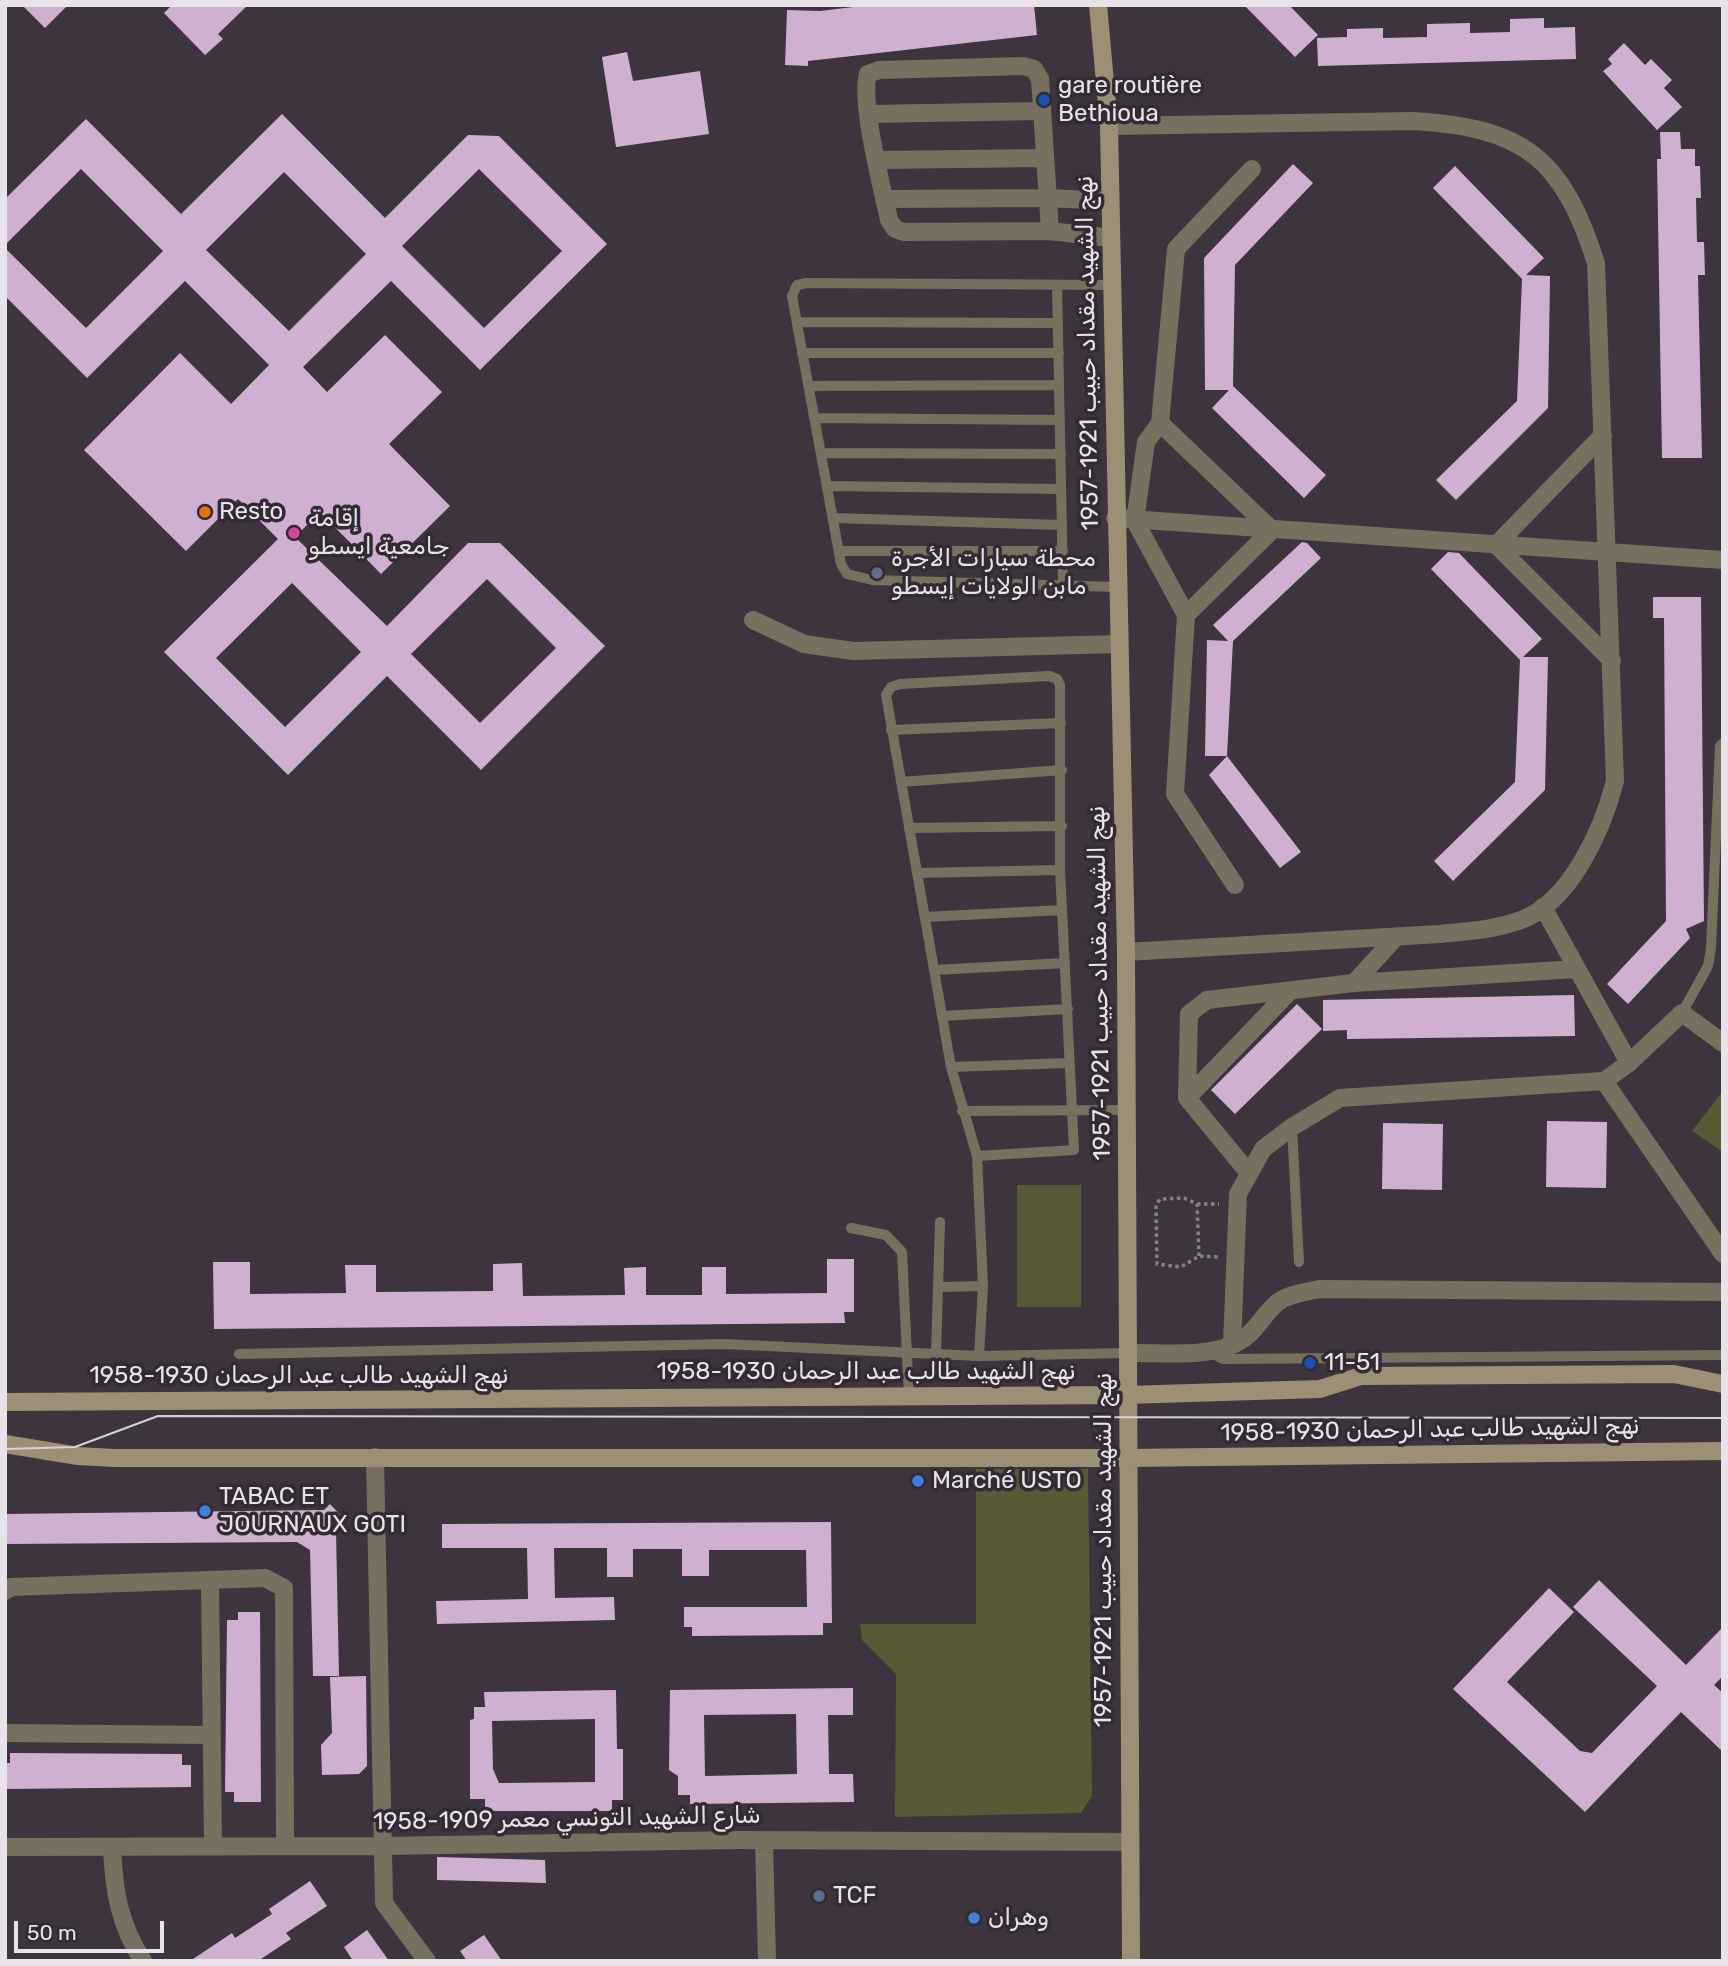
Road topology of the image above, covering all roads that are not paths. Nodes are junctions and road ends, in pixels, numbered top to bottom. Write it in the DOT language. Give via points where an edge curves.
graph roads {
  1 [pos="1098,5"];
  2 [pos="1041,111"];
  3 [pos="869,114"];
  4 [pos="1108,119"];
  5 [pos="1045,158"];
  6 [pos="877,160"];
  7 [pos="1252,169"];
  8 [pos="1047,198"];
  9 [pos="885,199"];
  10 [pos="1110,201"];
  11 [pos="1050,231"];
  12 [pos="1111,238"];
  13 [pos="1057,285"];
  14 [pos="1112,285"];
  15 [pos="797,322"];
  16 [pos="1058,323"];
  17 [pos="803,353"];
  18 [pos="1059,354"];
  19 [pos="1059,385"];
  20 [pos="809,386"];
  21 [pos="814,418"];
  22 [pos="1060,420"];
  23 [pos="1160,423"];
  24 [pos="1603,435"];
  25 [pos="821,453"];
  26 [pos="1061,454"];
  27 [pos="827,486"];
  28 [pos="1061,489"];
  29 [pos="833,518"];
  30 [pos="1115,518"];
  31 [pos="1135,521"];
  32 [pos="1062,525"];
  33 [pos="1272,530"];
  34 [pos="1496,545"];
  35 [pos="839,551"];
  36 [pos="1063,551"];
  37 [pos="1609,552"];
  38 [pos="1723,560"];
  39 [pos="1063,585"];
  40 [pos="1117,587"];
  41 [pos="1186,615"];
  42 [pos="752,620"];
  43 [pos="1118,644"];
  44 [pos="1612,661"];
  45 [pos="1061,723"];
  46 [pos="891,730"];
  47 [pos="1723,743"];
  48 [pos="1062,770"];
  49 [pos="901,782"];
  50 [pos="1062,826"];
  51 [pos="909,828"];
  52 [pos="1060,870"];
  53 [pos="917,873"];
  54 [pos="1235,885"];
  55 [pos="1543,908"];
  56 [pos="1062,910"];
  57 [pos="925,918"];
  58 [pos="1396,937"];
  59 [pos="1126,952"];
  60 [pos="1065,963"];
  61 [pos="1577,969"];
  62 [pos="934,970"];
  63 [pos="1353,984"];
  64 [pos="1290,990"];
  65 [pos="1068,1009"];
  66 [pos="1682,1013"];
  67 [pos="942,1016"];
  68 [pos="1723,1043"];
  69 [pos="1069,1063"];
  70 [pos="1629,1063"];
  71 [pos="951,1067"];
  72 [pos="1604,1081"];
  73 [pos="1186,1098"];
  74 [pos="1074,1110"];
  75 [pos="1126,1110"];
  76 [pos="962,1111"];
  77 [pos="1292,1127"];
  78 [pos="977,1156"];
  79 [pos="1248,1171"];
  80 [pos="940,1222"];
  81 [pos="851,1228"];
  82 [pos="1723,1254"];
  83 [pos="1299,1262"];
  84 [pos="983,1286"];
  85 [pos="940,1287"];
  86 [pos="1723,1292"];
  87 [pos="1232,1345"];
  88 [pos="1208,1351"];
  89 [pos="907,1353"];
  90 [pos="1127,1353"];
  91 [pos="239,1354"];
  92 [pos="936,1354"];
  93 [pos="1723,1355"];
  94 [pos="979,1356"];
  95 [pos="1723,1384"];
  96 [pos="1127,1395"];
  97 [pos="909,1397"];
  98 [pos="5,1402"];
  99 [pos="5,1444"];
  100 [pos="1723,1451"];
  101 [pos="375,1457"];
  102 [pos="1127,1458"];
  103 [pos="210,1580"];
  104 [pos="5,1591"];
  105 [pos="5,1733"];
  106 [pos="211,1735"];
  107 [pos="764,1841"];
  108 [pos="1130,1842"];
  109 [pos="213,1846"];
  110 [pos="285,1846"];
  111 [pos="383,1846"];
  112 [pos="5,1847"];
  113 [pos="112,1848"];
  114 [pos="143,1961"];
  115 [pos="427,1961"];
  116 [pos="767,1961"];
  117 [pos="1131,1961"];
  1 -- 4 [label="main road, نهج الشهيد مقداد حبيب 1921-1957"];
  2 -- 3 [label="street"];
  2 -- 3 [label="street" via="1040,79 1034,69 1023,66 879,70 868,74 865,85"];
  2 -- 5 [label="street"];
  3 -- 6 [label="street"];
  4 -- 10 [label="main road, نهج الشهيد مقداد حبيب 1921-1957"];
  4 -- 24 [label="street" via="1414,121 1461,124 1512,138 1552,172 1581,216 1596,263"];
  5 -- 6 [label="street"];
  5 -- 8 [label="street"];
  6 -- 9 [label="street"];
  7 -- 23 [label="street" via="1177,248"];
  8 -- 9 [label="street"];
  8 -- 10 [label="street"];
  8 -- 11 [label="street"];
  9 -- 11 [label="street" via="889,220 904,232"];
  10 -- 12 [label="main road, نهج الشهيد مقداد حبيب 1921-1957"];
  11 -- 12 [label="street"];
  12 -- 14 [label="main road, نهج الشهيد مقداد حبيب 1921-1957"];
  13 -- 14 [label="lane"];
  13 -- 15 [label="lane" via="806,283 797,285 792,296"];
  13 -- 16 [label="lane"];
  14 -- 30 [label="main road, نهج الشهيد مقداد حبيب 1921-1957"];
  15 -- 16 [label="lane"];
  15 -- 17 [label="lane"];
  16 -- 18 [label="lane"];
  17 -- 18 [label="lane"];
  17 -- 20 [label="lane"];
  18 -- 19 [label="lane"];
  19 -- 20 [label="lane"];
  19 -- 22 [label="lane"];
  20 -- 21 [label="lane"];
  21 -- 22 [label="lane"];
  21 -- 25 [label="lane"];
  22 -- 26 [label="lane"];
  23 -- 31 [label="street" via="1146,442"];
  23 -- 33 [label="street"];
  24 -- 34 [label="street"];
  24 -- 37 [label="street"];
  25 -- 26 [label="lane"];
  25 -- 27 [label="lane"];
  26 -- 28 [label="lane"];
  27 -- 28 [label="lane"];
  27 -- 29 [label="lane"];
  28 -- 32 [label="lane"];
  29 -- 32 [label="lane"];
  29 -- 35 [label="lane"];
  30 -- 31 [label="street"];
  30 -- 40 [label="main road, نهج الشهيد مقداد حبيب 1921-1957"];
  31 -- 33 [label="street"];
  31 -- 41 [label="street"];
  32 -- 36 [label="lane"];
  33 -- 34 [label="street"];
  33 -- 41 [label="street"];
  34 -- 37 [label="street"];
  34 -- 44 [label="street"];
  35 -- 36 [label="lane"];
  35 -- 39 [label="lane" via="847,574 857,579"];
  36 -- 39 [label="lane"];
  37 -- 38 [label="street"];
  37 -- 44 [label="street"];
  39 -- 40 [label="lane"];
  40 -- 43 [label="main road, نهج الشهيد مقداد حبيب 1921-1957"];
  41 -- 54 [label="street" via="1175,794"];
  42 -- 43 [label="street" via="804,645 853,652"];
  43 -- 59 [label="main road, نهج الشهيد مقداد حبيب 1921-1957"];
  44 -- 55 [label="street" via="1615,781 1606,817 1560,893"];
  45 -- 46 [label="lane"];
  45 -- 46 [label="lane" via="1060,685 1049,676 891,687 886,695"];
  45 -- 48 [label="lane"];
  46 -- 49 [label="lane"];
  47 -- 66 [label="lane" via="1709,966"];
  48 -- 49 [label="lane"];
  48 -- 50 [label="lane"];
  49 -- 51 [label="lane"];
  50 -- 51 [label="lane"];
  50 -- 52 [label="lane"];
  51 -- 53 [label="lane"];
  52 -- 53 [label="lane"];
  52 -- 56 [label="lane"];
  53 -- 57 [label="lane"];
  55 -- 58 [label="street" via="1491,929"];
  55 -- 61 [label="street"];
  56 -- 57 [label="lane"];
  56 -- 60 [label="lane"];
  57 -- 62 [label="lane"];
  58 -- 59 [label="street"];
  58 -- 63 [label="street"];
  59 -- 75 [label="main road, نهج الشهيد مقداد حبيب 1921-1957"];
  60 -- 62 [label="lane"];
  60 -- 65 [label="lane"];
  61 -- 63 [label="street"];
  61 -- 70 [label="street"];
  62 -- 67 [label="lane"];
  63 -- 64 [label="street"];
  64 -- 73 [label="street"];
  64 -- 73 [label="street" via="1208,1000 1189,1014"];
  65 -- 67 [label="lane"];
  65 -- 69 [label="lane"];
  66 -- 68 [label="street"];
  66 -- 70 [label="street"];
  67 -- 71 [label="lane"];
  69 -- 71 [label="lane"];
  69 -- 74 [label="lane"];
  70 -- 72 [label="street"];
  71 -- 76 [label="lane"];
  72 -- 77 [label="street" via="1340,1098"];
  72 -- 82 [label="street"];
  73 -- 79 [label="street"];
  74 -- 75 [label="lane"];
  74 -- 76 [label="lane"];
  74 -- 78 [label="lane" via="1074,1150 1070,1152"];
  75 -- 90 [label="main road, نهج الشهيد مقداد حبيب 1921-1957"];
  76 -- 78 [label="lane"];
  77 -- 79 [label="street" via="1263,1149"];
  77 -- 83 [label="lane"];
  78 -- 84 [label="lane"];
  79 -- 87 [label="street" via="1238,1194"];
  80 -- 85 [label="lane"];
  81 -- 89 [label="lane" via="886,1236 902,1252"];
  84 -- 85 [label="lane"];
  84 -- 94 [label="lane"];
  85 -- 92 [label="lane"];
  86 -- 87 [label="street" via="1319,1289 1278,1302 1253,1333"];
  87 -- 88 [label="street"];
  88 -- 90 [label="street"];
  88 -- 93 [label="lane" via="1223,1359"];
  89 -- 91 [label="lane" via="724,1344"];
  89 -- 92 [label="lane"];
  89 -- 97 [label="lane"];
  90 -- 94 [label="lane"];
  90 -- 96 [label="main road, نهج الشهيد مقداد حبيب 1921-1957"];
  92 -- 94 [label="lane"];
  95 -- 96 [label="main road, نهج الشهيد طالب عبد الرحمان 1930-1958" via="1674,1374 1361,1376 1320,1389"];
  96 -- 97 [label="main road, نهج الشهيد طالب عبد الرحمان 1930-1958"];
  96 -- 102 [label="main road, نهج الشهيد مقداد حبيب 1921-1957"];
  97 -- 98 [label="main road, نهج الشهيد طالب عبد الرحمان 1930-1958"];
  99 -- 101 [label="main road, نهج الشهيد طالب عبد الرحمان 1930-1958" via="114,1458"];
  100 -- 102 [label="main road, نهج الشهيد طالب عبد الرحمان 1930-1958"];
  101 -- 102 [label="main road, نهج الشهيد طالب عبد الرحمان 1930-1958"];
  101 -- 111 [label="street"];
  102 -- 108 [label="main road, نهج الشهيد مقداد حبيب 1921-1957"];
  103 -- 104 [label="street" via="11,1587"];
  103 -- 106 [label="street"];
  103 -- 110 [label="street" via="265,1578 284,1588"];
  105 -- 106 [label="street"];
  106 -- 109 [label="street"];
  107 -- 108 [label="street, شارع الشهيد التونسي معمر 1909-1958"];
  107 -- 111 [label="street, شارع الشهيد التونسي معمر 1909-1958"];
  107 -- 116 [label="street"];
  108 -- 117 [label="main road, نهج الشهيد مقداد حبيب 1921-1957"];
  109 -- 110 [label="street, شارع الشهيد التونسي معمر 1909-1958"];
  109 -- 113 [label="street, شارع الشهيد التونسي معمر 1909-1958"];
  110 -- 111 [label="street, شارع الشهيد التونسي معمر 1909-1958"];
  111 -- 115 [label="street" via="384,1903"];
  112 -- 113 [label="street, شارع الشهيد التونسي معمر 1909-1958"];
  113 -- 114 [label="street" via="117,1908"];
}
